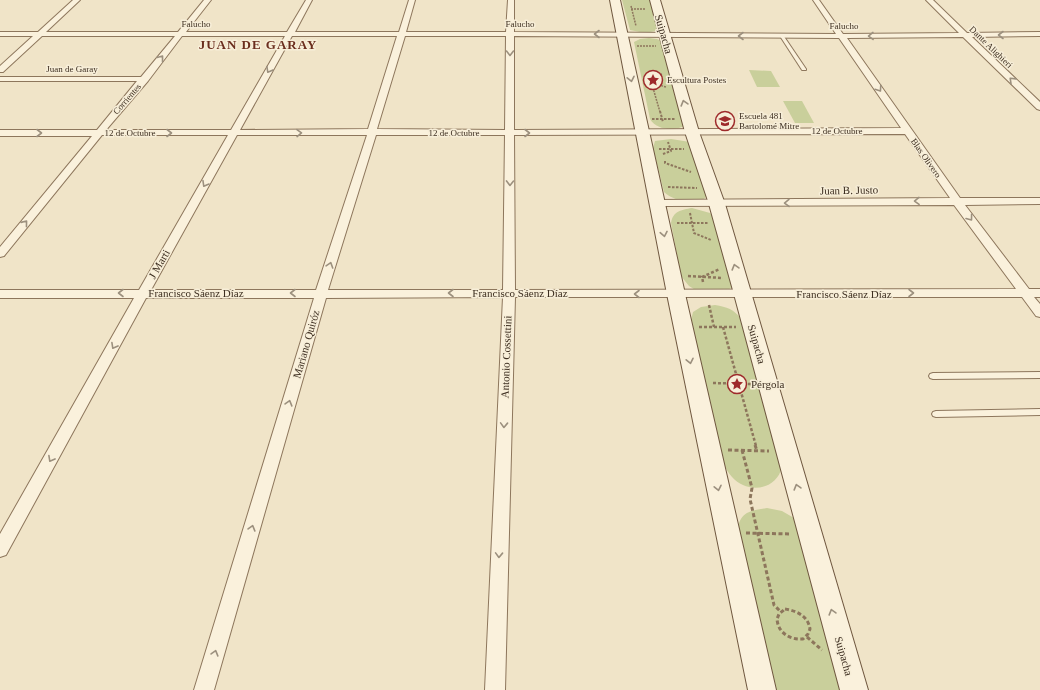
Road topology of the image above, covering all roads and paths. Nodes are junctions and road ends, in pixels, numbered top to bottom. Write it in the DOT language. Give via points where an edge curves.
graph roads {
  1 [pos="77,0"];
  2 [pos="208,0"];
  3 [pos="309,0"];
  4 [pos="412,0"];
  5 [pos="511,0"];
  6 [pos="816,0"];
  7 [pos="930,0"];
  8 [pos="622,2"];
  9 [pos="651,4"];
  10 [pos="631,8"];
  11 [pos="0,34"];
  12 [pos="40,34"];
  13 [pos="180,34"];
  14 [pos="510,34"];
  15 [pos="1040,34"];
  16 [pos="289,35"];
  17 [pos="401,35"];
  18 [pos="965,35"];
  19 [pos="631,36"];
  20 [pos="782,36"];
  21 [pos="842,36"];
  22 [pos="662,41"];
  23 [pos="804,69"];
  24 [pos="0,70"];
  25 [pos="0,79"];
  26 [pos="145,79"];
  27 [pos="659,85"];
  28 [pos="1027,95"];
  29 [pos="1040,95"];
  30 [pos="1040,108"];
  31 [pos="662,120"];
  32 [pos="907,131"];
  33 [pos="372,132"];
  34 [pos="0,133"];
  35 [pos="98,133"];
  36 [pos="510,133"];
  37 [pos="687,133"];
  38 [pos="234,134"];
  39 [pos="648,134"];
  40 [pos="667,140"];
  41 [pos="670,149"];
  42 [pos="692,173"];
  43 [pos="694,180"];
  44 [pos="708,194"];
  45 [pos="660,195"];
  46 [pos="957,201"];
  47 [pos="1040,201"];
  48 [pos="670,223"];
  49 [pos="692,223"];
  50 [pos="711,224"];
  51 [pos="713,241"];
  52 [pos="0,254"];
  53 [pos="718,263"];
  54 [pos="681,276"];
  55 [pos="702,277"];
  56 [pos="728,279"];
  57 [pos="143,293"];
  58 [pos="321,293"];
  59 [pos="509,293"];
  60 [pos="1025,293"];
  61 [pos="1040,293"];
  62 [pos="0,294"];
  63 [pos="676,294"];
  64 [pos="743,294"];
  65 [pos="709,305"];
  66 [pos="1040,313"];
  67 [pos="692,326"];
  68 [pos="714,327"];
  69 [pos="723,327"];
  70 [pos="738,327"];
  71 [pos="1040,375"];
  72 [pos="932,376"];
  73 [pos="709,383"];
  74 [pos="739,384"];
  75 [pos="753,384"];
  76 [pos="1040,412"];
  77 [pos="936,414"];
  78 [pos="726,450"];
  79 [pos="742,450"];
  80 [pos="757,451"];
  81 [pos="772,451"];
  82 [pos="744,533"];
  83 [pos="759,533"];
  84 [pos="797,535"];
  85 [pos="0,550"];
  86 [pos="781,612"];
  87 [pos="204,690"];
  88 [pos="494,690"];
  89 [pos="762,690"];
  90 [pos="854,690"];
  1 -- 12 [label="street"];
  2 -- 13 [label="street, Corrientes"];
  3 -- 16 [label="street, J Marti"];
  4 -- 17 [label="street, Mariano Quiróz"];
  5 -- 14 [label="street, Antonio Cossettini"];
  6 -- 21 [label="street, Blas Olivero"];
  7 -- 18 [label="street, Dante Alighieri"];
  8 -- 10 [label="path"];
  8 -- 19 [label="street"];
  9 -- 10 [label="path"];
  9 -- 22 [label="street, Suipacha"];
  10 -- 19 [label="path"];
  11 -- 12 [label="street, Falucho"];
  12 -- 13 [label="street, Falucho"];
  12 -- 24 [label="street"];
  13 -- 16 [label="street, Falucho"];
  26 -- 13 [label="street, Corrientes, one-way"];
  14 -- 17 [label="street, Falucho"];
  19 -- 14 [label="street, Falucho, one-way"];
  14 -- 36 [label="street, Antonio Cossettini, one-way"];
  15 -- 18 [label="street, Falucho, one-way"];
  16 -- 17 [label="street, Falucho"];
  16 -- 38 [label="street, J Marti, one-way"];
  17 -- 33 [label="street, Mariano Quiróz"];
  18 -- 21 [label="street, Falucho, one-way"];
  28 -- 18 [label="street, Dante Alighieri, one-way"];
  19 -- 22 [label="street, Falucho"];
  19 -- 22 [label="path"];
  19 -- 39 [label="street, one-way"];
  20 -- 21 [label="street, Falucho"];
  20 -- 22 [label="street, Falucho, one-way"];
  20 -- 23 [label="lane"];
  21 -- 32 [label="street, Blas Olivero, one-way"];
  37 -- 22 [label="street, Suipacha, one-way"];
  25 -- 26 [label="street, Juan de Garay"];
  26 -- 35 [label="street, Corrientes"];
  27 -- 31 [label="path" via="653,88"];
  28 -- 29 [label="street"];
  28 -- 30 [label="street, Dante Alighieri"];
  31 -- 37 [label="path"];
  31 -- 39 [label="path"];
  32 -- 37 [label="street, 12 de Octubre"];
  32 -- 46 [label="street, Blas Olivero"];
  33 -- 36 [label="street, 12 de Octubre"];
  38 -- 33 [label="street, 12 de Octubre, one-way"];
  58 -- 33 [label="street, Mariano Quiróz, one-way"];
  34 -- 35 [label="street, 12 de Octubre, one-way"];
  35 -- 38 [label="street, 12 de Octubre, one-way"];
  52 -- 35 [label="street, Corrientes, one-way"];
  36 -- 39 [label="street, 12 de Octubre, one-way"];
  36 -- 59 [label="street, Antonio Cossettini, one-way"];
  37 -- 39 [label="street, 12 de Octubre"];
  37 -- 41 [label="path"];
  37 -- 44 [label="street, Suipacha"];
  38 -- 57 [label="street, J Marti, one-way"];
  39 -- 41 [label="path"];
  39 -- 45 [label="street"];
  40 -- 41 [label="path"];
  41 -- 42 [label="path" via="671,151 663,153 665,163"];
  43 -- 44 [label="path"];
  44 -- 45 [label="street, Juan B. Justo"];
  44 -- 45 [label="path"];
  46 -- 44 [label="street, Juan B. Justo, one-way"];
  64 -- 44 [label="street, Suipacha, one-way"];
  45 -- 63 [label="street, one-way"];
  46 -- 47 [label="street, Juan B. Justo"];
  46 -- 60 [label="street, Blas Olivero, one-way"];
  48 -- 49 [label="path"];
  49 -- 50 [label="path"];
  49 -- 51 [label="path" via="694,233"];
  53 -- 55 [label="path" via="720,270"];
  54 -- 55 [label="path"];
  55 -- 56 [label="path"];
  58 -- 57 [label="street, Francisco Sáenz Díaz, one-way"];
  57 -- 62 [label="street, Francisco Sáenz Díaz, one-way"];
  57 -- 85 [label="street, J Marti, one-way"];
  59 -- 58 [label="street, Francisco Sáenz Díaz, one-way"];
  87 -- 58 [label="street, Mariano Quiróz, one-way"];
  63 -- 59 [label="street, Francisco Sáenz Díaz, one-way"];
  59 -- 88 [label="street, Antonio Cossettini, one-way"];
  60 -- 61 [label="street, Francisco Sáenz Díaz"];
  64 -- 60 [label="street, Francisco Sáenz Díaz, one-way"];
  60 -- 66 [label="street, Blas Olivero"];
  63 -- 64 [label="street, Francisco Sáenz Díaz"];
  63 -- 89 [label="street, one-way"];
  90 -- 64 [label="street, Suipacha, one-way"];
  65 -- 68 [label="path"];
  67 -- 68 [label="path"];
  68 -- 69 [label="path"];
  69 -- 70 [label="path"];
  69 -- 74 [label="path"];
  71 -- 72 [label="lane"];
  73 -- 74 [label="path"];
  74 -- 75 [label="path"];
  74 -- 80 [label="path"];
  76 -- 77 [label="lane"];
  78 -- 79 [label="path"];
  79 -- 80 [label="path"];
  79 -- 83 [label="path" via="752,488 750,499"];
  80 -- 81 [label="path"];
  82 -- 83 [label="path"];
  83 -- 84 [label="path"];
  83 -- 86 [label="path" via="774,605"];
  86 -- 86 [label="path" via="791,609 802,614 810,628 807,637 793,640 783,634 776,620"];
}
